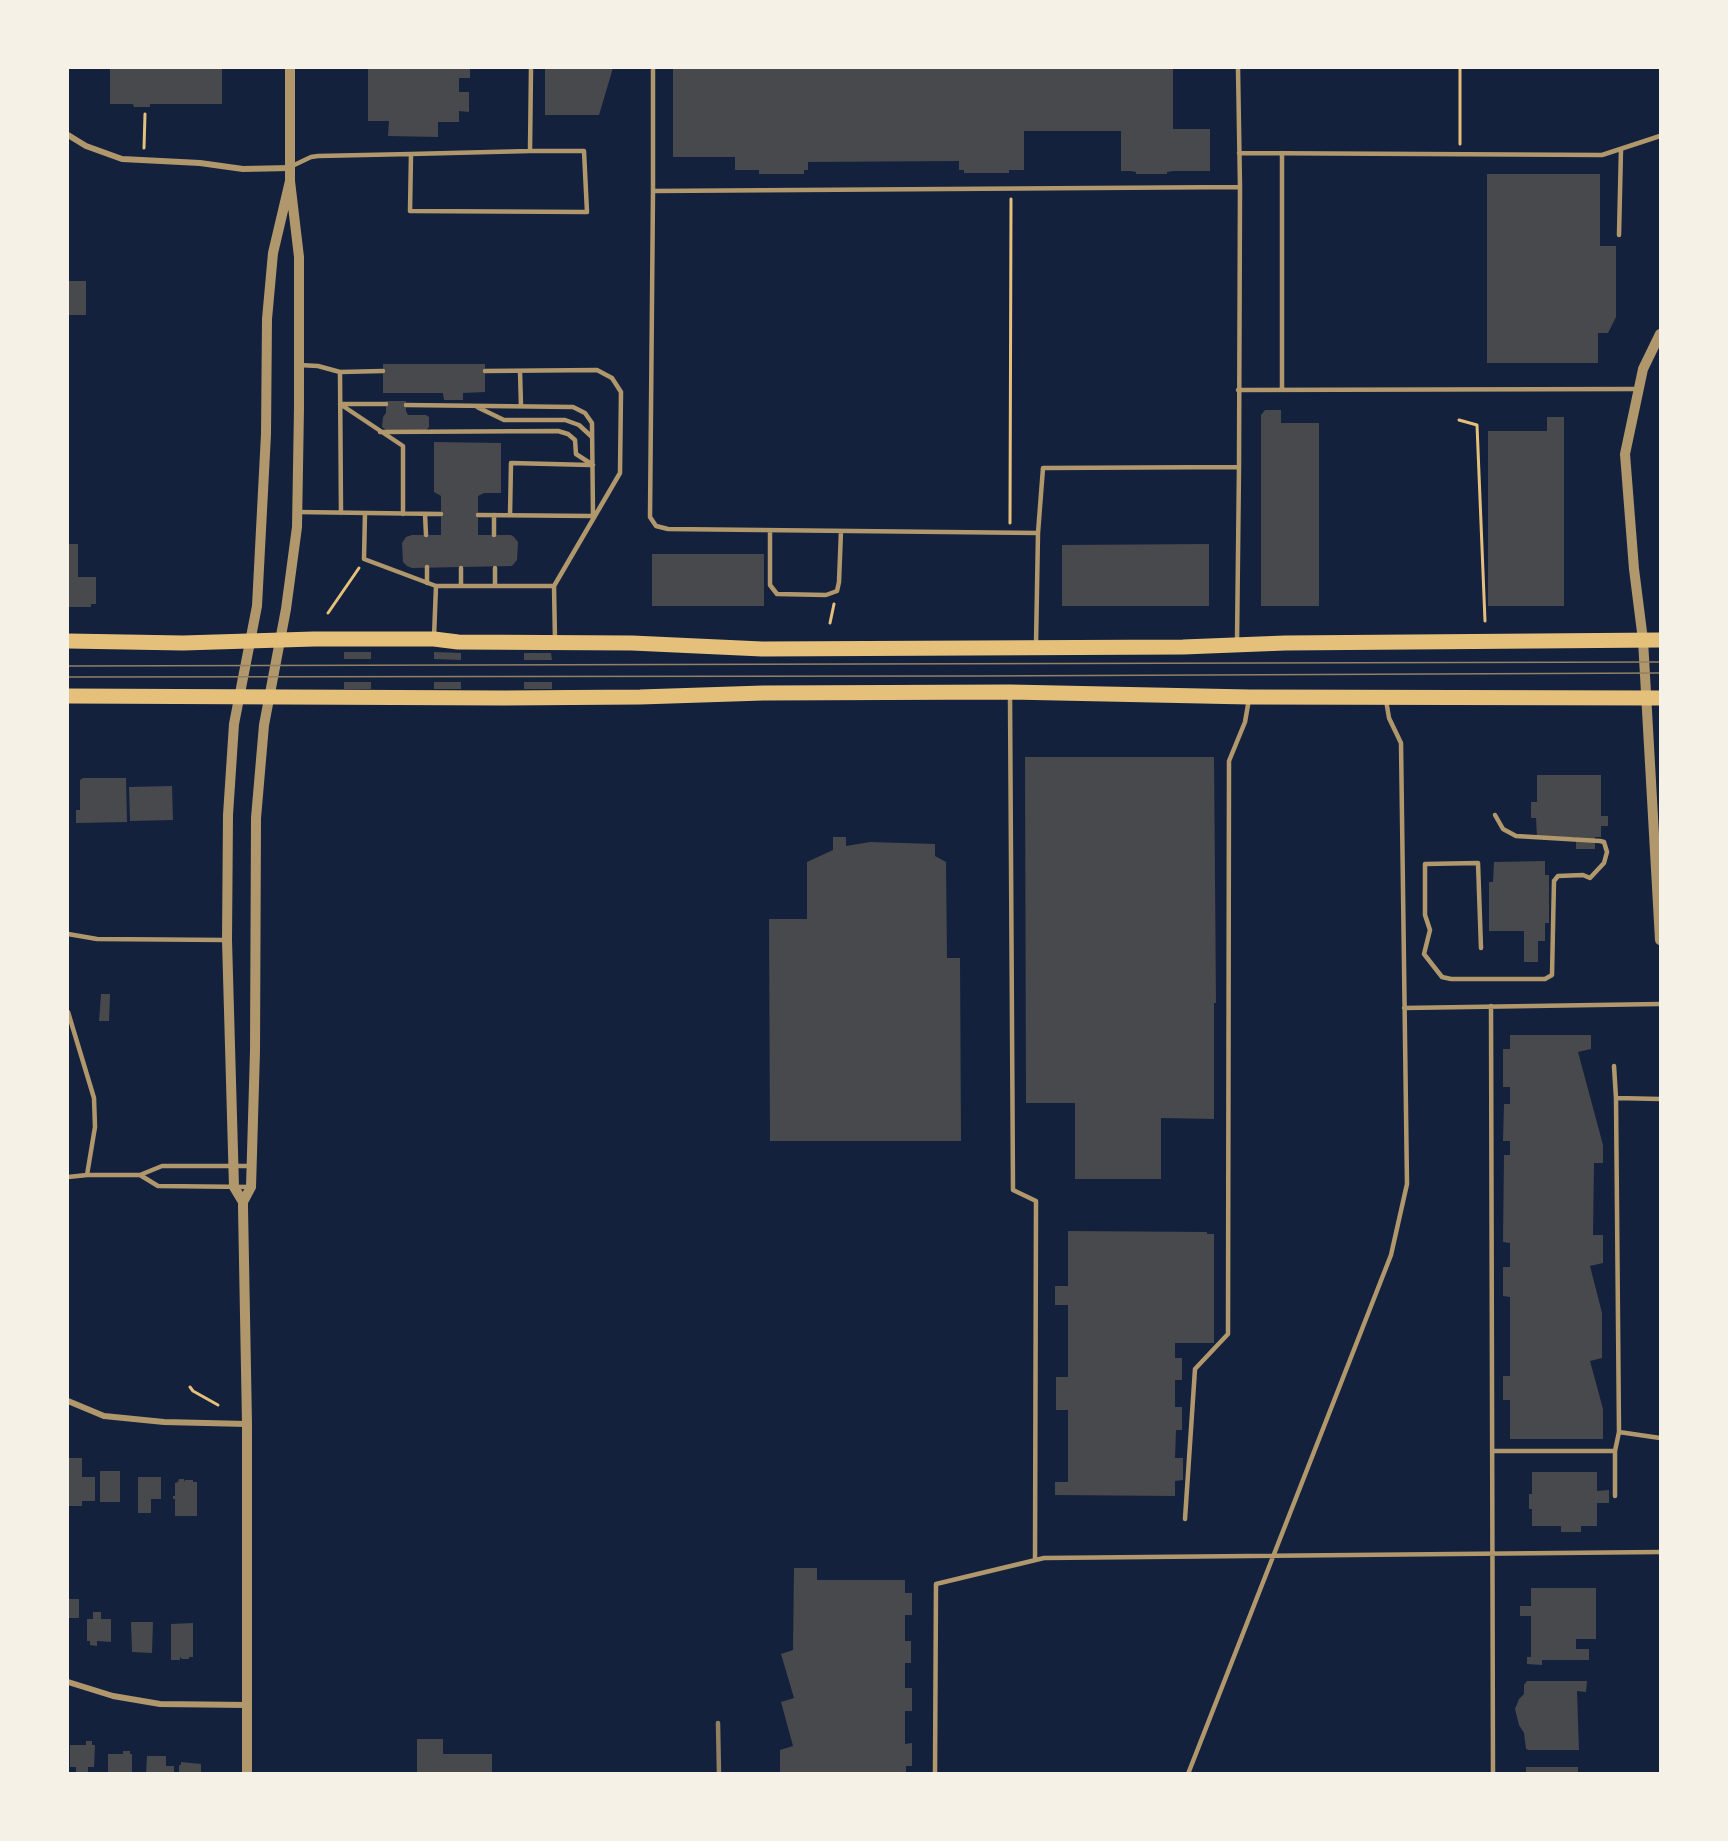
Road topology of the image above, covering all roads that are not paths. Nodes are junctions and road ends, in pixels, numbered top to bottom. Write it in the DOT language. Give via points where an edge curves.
graph roads {
  1 [pos="290,68"];
  2 [pos="531,68"];
  3 [pos="653,68"];
  4 [pos="1238,68"];
  5 [pos="68,135"];
  6 [pos="1660,136"];
  7 [pos="1621,149"];
  8 [pos="530,152"];
  9 [pos="1239,153"];
  10 [pos="1282,153"];
  11 [pos="411,154"];
  12 [pos="290,168"];
  13 [pos="290,180"];
  14 [pos="1240,187"];
  15 [pos="653,191"];
  16 [pos="1619,235"];
  17 [pos="1660,334"];
  18 [pos="299,365"];
  19 [pos="383,371"];
  20 [pos="485,371"];
  21 [pos="520,371"];
  22 [pos="340,372"];
  23 [pos="1282,389"];
  24 [pos="1639,389"];
  25 [pos="1239,390"];
  26 [pos="340,404"];
  27 [pos="386,404"];
  28 [pos="406,405"];
  29 [pos="474,406"];
  30 [pos="521,406"];
  31 [pos="380,432"];
  32 [pos="592,437"];
  33 [pos="592,465"];
  34 [pos="1239,468"];
  35 [pos="297,512"];
  36 [pos="341,513"];
  37 [pos="365,513"];
  38 [pos="403,514"];
  39 [pos="425,514"];
  40 [pos="441,514"];
  41 [pos="478,515"];
  42 [pos="494,515"];
  43 [pos="510,515"];
  44 [pos="593,516"];
  45 [pos="771,531"];
  46 [pos="841,531"];
  47 [pos="1038,533"];
  48 [pos="426,535"];
  49 [pos="494,535"];
  50 [pos="427,567"];
  51 [pos="461,568"];
  52 [pos="495,568"];
  53 [pos="427,583"];
  54 [pos="436,586"];
  55 [pos="461,586"];
  56 [pos="495,586"];
  57 [pos="554,586"];
  58 [pos="434,639"];
  59 [pos="280,640"];
  60 [pos="1643,640"];
  61 [pos="1660,640"];
  62 [pos="251,641"];
  63 [pos="68,642"];
  64 [pos="555,643"];
  65 [pos="1237,644"];
  66 [pos="1036,648"];
  67 [pos="1010,692"];
  68 [pos="68,696"];
  69 [pos="240,697"];
  70 [pos="1249,697"];
  71 [pos="1385,697"];
  72 [pos="270,698"];
  73 [pos="1654,698"];
  74 [pos="1495,815"];
  75 [pos="68,934"];
  76 [pos="227,940"];
  77 [pos="1660,940"];
  78 [pos="1481,948"];
  79 [pos="1660,1004"];
  80 [pos="1491,1006"];
  81 [pos="1404,1008"];
  82 [pos="68,1011"];
  83 [pos="1614,1066"];
  84 [pos="1616,1098"];
  85 [pos="1660,1100"];
  86 [pos="233,1166"];
  87 [pos="252,1166"];
  88 [pos="87,1175"];
  89 [pos="140,1175"];
  90 [pos="68,1177"];
  91 [pos="234,1187"];
  92 [pos="251,1187"];
  93 [pos="243,1202"];
  94 [pos="68,1401"];
  95 [pos="247,1424"];
  96 [pos="1619,1432"];
  97 [pos="1660,1438"];
  98 [pos="1492,1451"];
  99 [pos="1615,1451"];
  100 [pos="1615,1496"];
  101 [pos="1185,1519"];
  102 [pos="1660,1552"];
  103 [pos="1492,1553"];
  104 [pos="1273,1556"];
  105 [pos="1035,1560"];
  106 [pos="68,1682"];
  107 [pos="247,1705"];
  108 [pos="247,1773"];
  109 [pos="935,1773"];
  110 [pos="1188,1773"];
  111 [pos="1493,1773"];
  1 -- 12 [label="street"];
  2 -- 8 [label="lane"];
  3 -- 15 [label="lane"];
  4 -- 9 [label="lane"];
  5 -- 12 [label="street" via="122,159 243,169"];
  6 -- 7 [label="lane"];
  7 -- 10 [label="lane" via="1602,155"];
  7 -- 16 [label="lane"];
  8 -- 11 [label="lane"];
  8 -- 11 [label="lane" via="584,151 587,212 410,211"];
  9 -- 10 [label="lane"];
  9 -- 14 [label="lane"];
  10 -- 23 [label="lane"];
  11 -- 12 [label="lane" via="311,157"];
  12 -- 13 [label="street"];
  13 -- 18 [label="street" via="299,257"];
  13 -- 62 [label="street" via="273,253 267,319 264,469 257,606"];
  14 -- 15 [label="lane"];
  14 -- 25 [label="lane"];
  15 -- 45 [label="lane" via="650,517 656,526 668,529"];
  17 -- 24 [label="street" via="1643,369"];
  18 -- 22 [label="lane"];
  18 -- 35 [label="street"];
  19 -- 22 [label="lane"];
  20 -- 21 [label="lane"];
  21 -- 30 [label="lane"];
  21 -- 44 [label="lane" via="597,370 612,378 621,392 620,473"];
  22 -- 26 [label="lane"];
  23 -- 24 [label="lane"];
  23 -- 25 [label="lane"];
  24 -- 60 [label="street" via="1625,454"];
  25 -- 34 [label="lane"];
  26 -- 27 [label="lane"];
  26 -- 31 [label="lane"];
  26 -- 36 [label="lane"];
  28 -- 29 [label="lane"];
  29 -- 30 [label="lane"];
  29 -- 32 [label="lane" via="504,420 565,420 579,425"];
  30 -- 32 [label="lane" via="573,407 585,413 592,423"];
  31 -- 33 [label="lane" via="558,430 575,440 576,454"];
  31 -- 38 [label="lane" via="403,446"];
  32 -- 33 [label="lane"];
  33 -- 43 [label="lane" via="511,463"];
  33 -- 44 [label="lane"];
  34 -- 47 [label="lane" via="1043,468"];
  34 -- 65 [label="lane"];
  35 -- 36 [label="lane"];
  35 -- 59 [label="street"];
  36 -- 37 [label="lane"];
  37 -- 38 [label="lane"];
  37 -- 53 [label="lane" via="364,559"];
  38 -- 39 [label="lane"];
  39 -- 40 [label="lane"];
  39 -- 48 [label="lane"];
  41 -- 42 [label="lane"];
  42 -- 43 [label="lane"];
  42 -- 49 [label="lane"];
  43 -- 44 [label="lane"];
  44 -- 57 [label="lane"];
  45 -- 46 [label="lane"];
  45 -- 46 [label="lane" via="770,585 777,594 826,595 837,591"];
  46 -- 47 [label="lane"];
  47 -- 66 [label="lane"];
  50 -- 53 [label="lane"];
  51 -- 55 [label="lane"];
  52 -- 56 [label="lane"];
  53 -- 54 [label="lane"];
  54 -- 55 [label="lane"];
  54 -- 58 [label="lane"];
  55 -- 56 [label="lane"];
  56 -- 57 [label="lane"];
  57 -- 64 [label="lane"];
  58 -- 59 [label="main road"];
  58 -- 64 [label="main road"];
  59 -- 62 [label="main road"];
  59 -- 72 [label="street"];
  60 -- 61 [label="main road"];
  60 -- 65 [label="main road"];
  60 -- 73 [label="street"];
  62 -- 63 [label="main road"];
  62 -- 69 [label="street"];
  64 -- 66 [label="main road" via="737,649"];
  65 -- 66 [label="main road"];
  67 -- 70 [label="main road"];
  67 -- 72 [label="main road"];
  67 -- 105 [label="lane" via="1013,1190 1036,1201"];
  68 -- 69 [label="main road"];
  69 -- 72 [label="main road"];
  69 -- 76 [label="street" via="234,724 228,815"];
  70 -- 71 [label="main road"];
  70 -- 101 [label="lane" via="1245,722 1229,761 1228,1334 1195,1369"];
  71 -- 73 [label="main road"];
  71 -- 81 [label="lane" via="1389,718 1401,743"];
  72 -- 87 [label="street" via="256,818"];
  73 -- 77 [label="street"];
  74 -- 78 [label="lane" via="1503,829 1516,836 1600,841 1607,852 1604,863 1590,878 1558,876 1554,881 1552,975 1545,979 1442,977 1424,954 1430,930 1425,915 1425,864 1478,863"];
  75 -- 76 [label="lane" via="97,939"];
  76 -- 86 [label="street"];
  79 -- 80 [label="lane"];
  80 -- 81 [label="lane"];
  80 -- 98 [label="lane"];
  81 -- 104 [label="lane" via="1407,1184 1391,1255"];
  82 -- 88 [label="lane" via="94,1098 95,1127"];
  83 -- 84 [label="lane"];
  84 -- 85 [label="lane"];
  84 -- 96 [label="lane"];
  86 -- 87 [label="lane"];
  86 -- 89 [label="lane" via="162,1166"];
  86 -- 91 [label="street"];
  87 -- 92 [label="street"];
  88 -- 89 [label="lane"];
  88 -- 90 [label="lane"];
  89 -- 91 [label="lane" via="158,1186"];
  91 -- 92 [label="lane"];
  91 -- 93 [label="street"];
  92 -- 93 [label="street"];
  93 -- 95 [label="street"];
  94 -- 95 [label="street" via="104,1416"];
  95 -- 107 [label="street"];
  96 -- 97 [label="lane"];
  96 -- 99 [label="lane"];
  98 -- 99 [label="lane"];
  98 -- 103 [label="lane"];
  99 -- 100 [label="lane"];
  102 -- 103 [label="lane"];
  103 -- 104 [label="lane"];
  103 -- 111 [label="lane"];
  104 -- 105 [label="lane"];
  104 -- 110 [label="lane"];
  105 -- 109 [label="lane" via="936,1584"];
  106 -- 107 [label="street" via="113,1696 160,1704"];
  107 -- 108 [label="street"];
}
